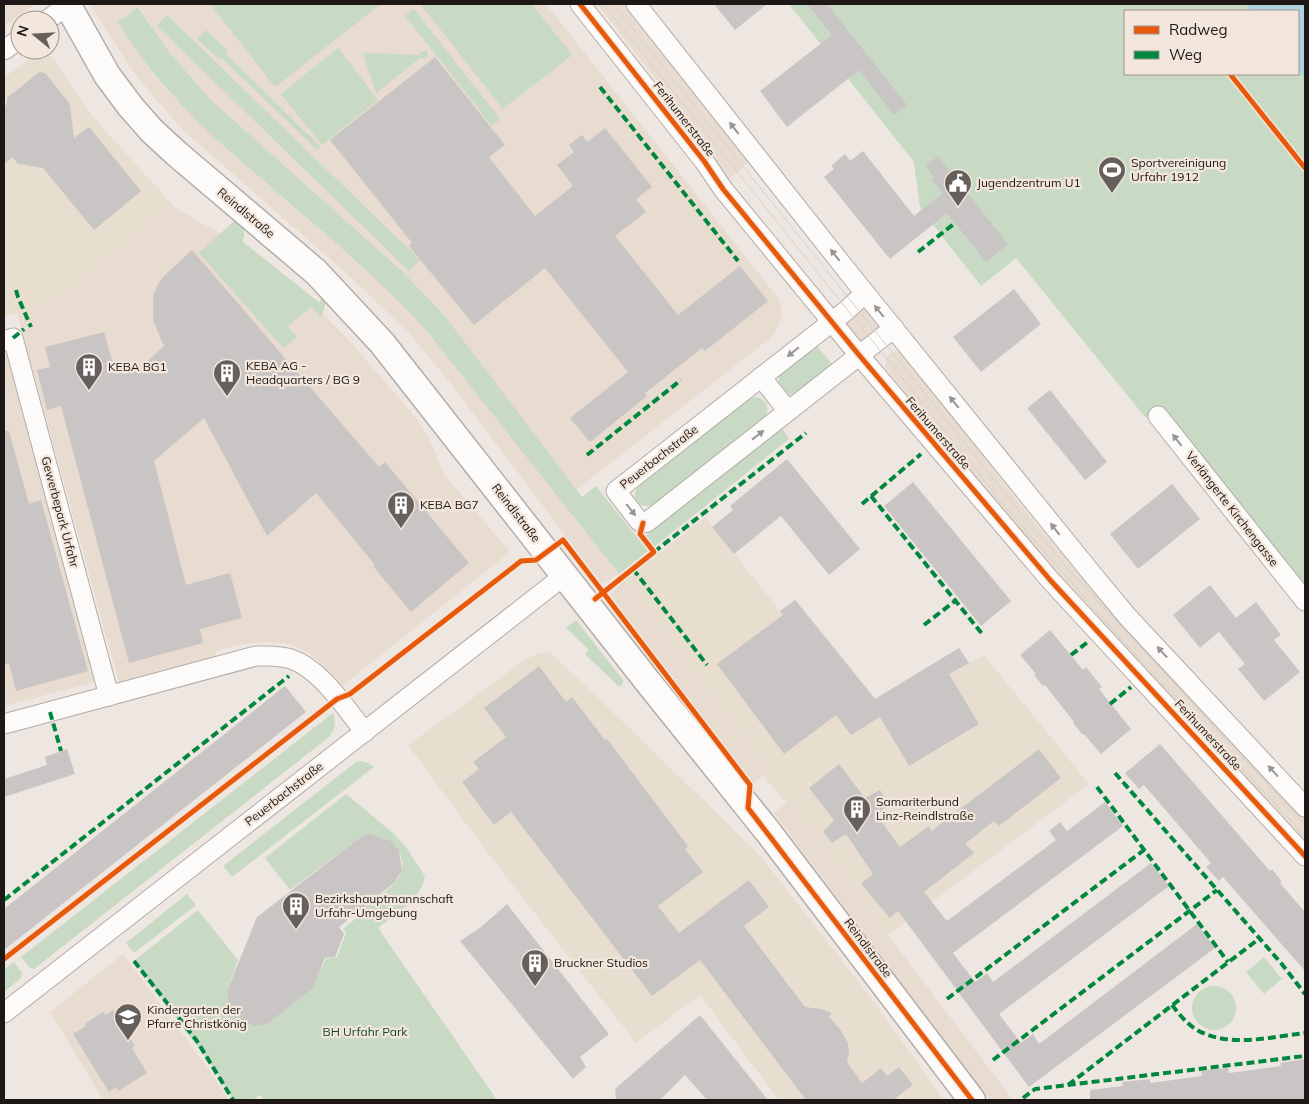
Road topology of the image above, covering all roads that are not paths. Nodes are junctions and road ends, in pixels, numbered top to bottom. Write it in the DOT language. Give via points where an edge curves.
graph roads {
  1 [pos="580,4"];
  2 [pos="636,4"];
  3 [pos="61,10"];
  4 [pos="865,293"];
  5 [pos="832,322"];
  6 [pos="894,328"];
  7 [pos="4,341"];
  8 [pos="858,355"];
  9 [pos="762,377"];
  10 [pos="788,411"];
  11 [pos="1158,416"];
  12 [pos="565,576"];
  13 [pos="1305,602"];
  14 [pos="109,696"];
  15 [pos="4,724"];
  16 [pos="365,732"];
  17 [pos="1305,807"];
  18 [pos="1305,856"];
  19 [pos="4,1013"];
  20 [pos="972,1100"];
  1 -- 5 [label="street, Ferihumerstraße" via="704,160 723,189"];
  4 -- 2 [label="street, Ferihumerstraße, one-way"];
  3 -- 12 [label="street, Reindlstraße" via="130,106 177,154 316,272 353,310 410,376"];
  4 -- 5 [label="street, Peuerbachstraße"];
  6 -- 4 [label="street, Ferihumerstraße, one-way"];
  5 -- 8 [label="street, Ferihumerstraße"];
  5 -- 9 [label="street, Peuerbachstraße, one-way"];
  6 -- 8 [label="street, Peuerbachstraße"];
  17 -- 6 [label="street, Ferihumerstraße, one-way" via="1128,616"];
  7 -- 14 [label="street, Gewerbepark Urfahr" via="13,338"];
  8 -- 10 [label="street, Peuerbachstraße"];
  8 -- 18 [label="street, Ferihumerstraße" via="1068,599"];
  9 -- 10 [label="street"];
  9 -- 10 [label="street, Peuerbachstraße, one-way" via="616,491 645,523"];
  13 -- 11 [label="street, Verlängerte Kirchengasse, one-way"];
  12 -- 16 [label="street, Peuerbachstraße"];
  12 -- 20 [label="street, Reindlstraße" via="769,833"];
  14 -- 15 [label="street"];
  14 -- 16 [label="street" via="256,656 274,656 291,659 318,676"];
  16 -- 19 [label="street, Peuerbachstraße"];
}
